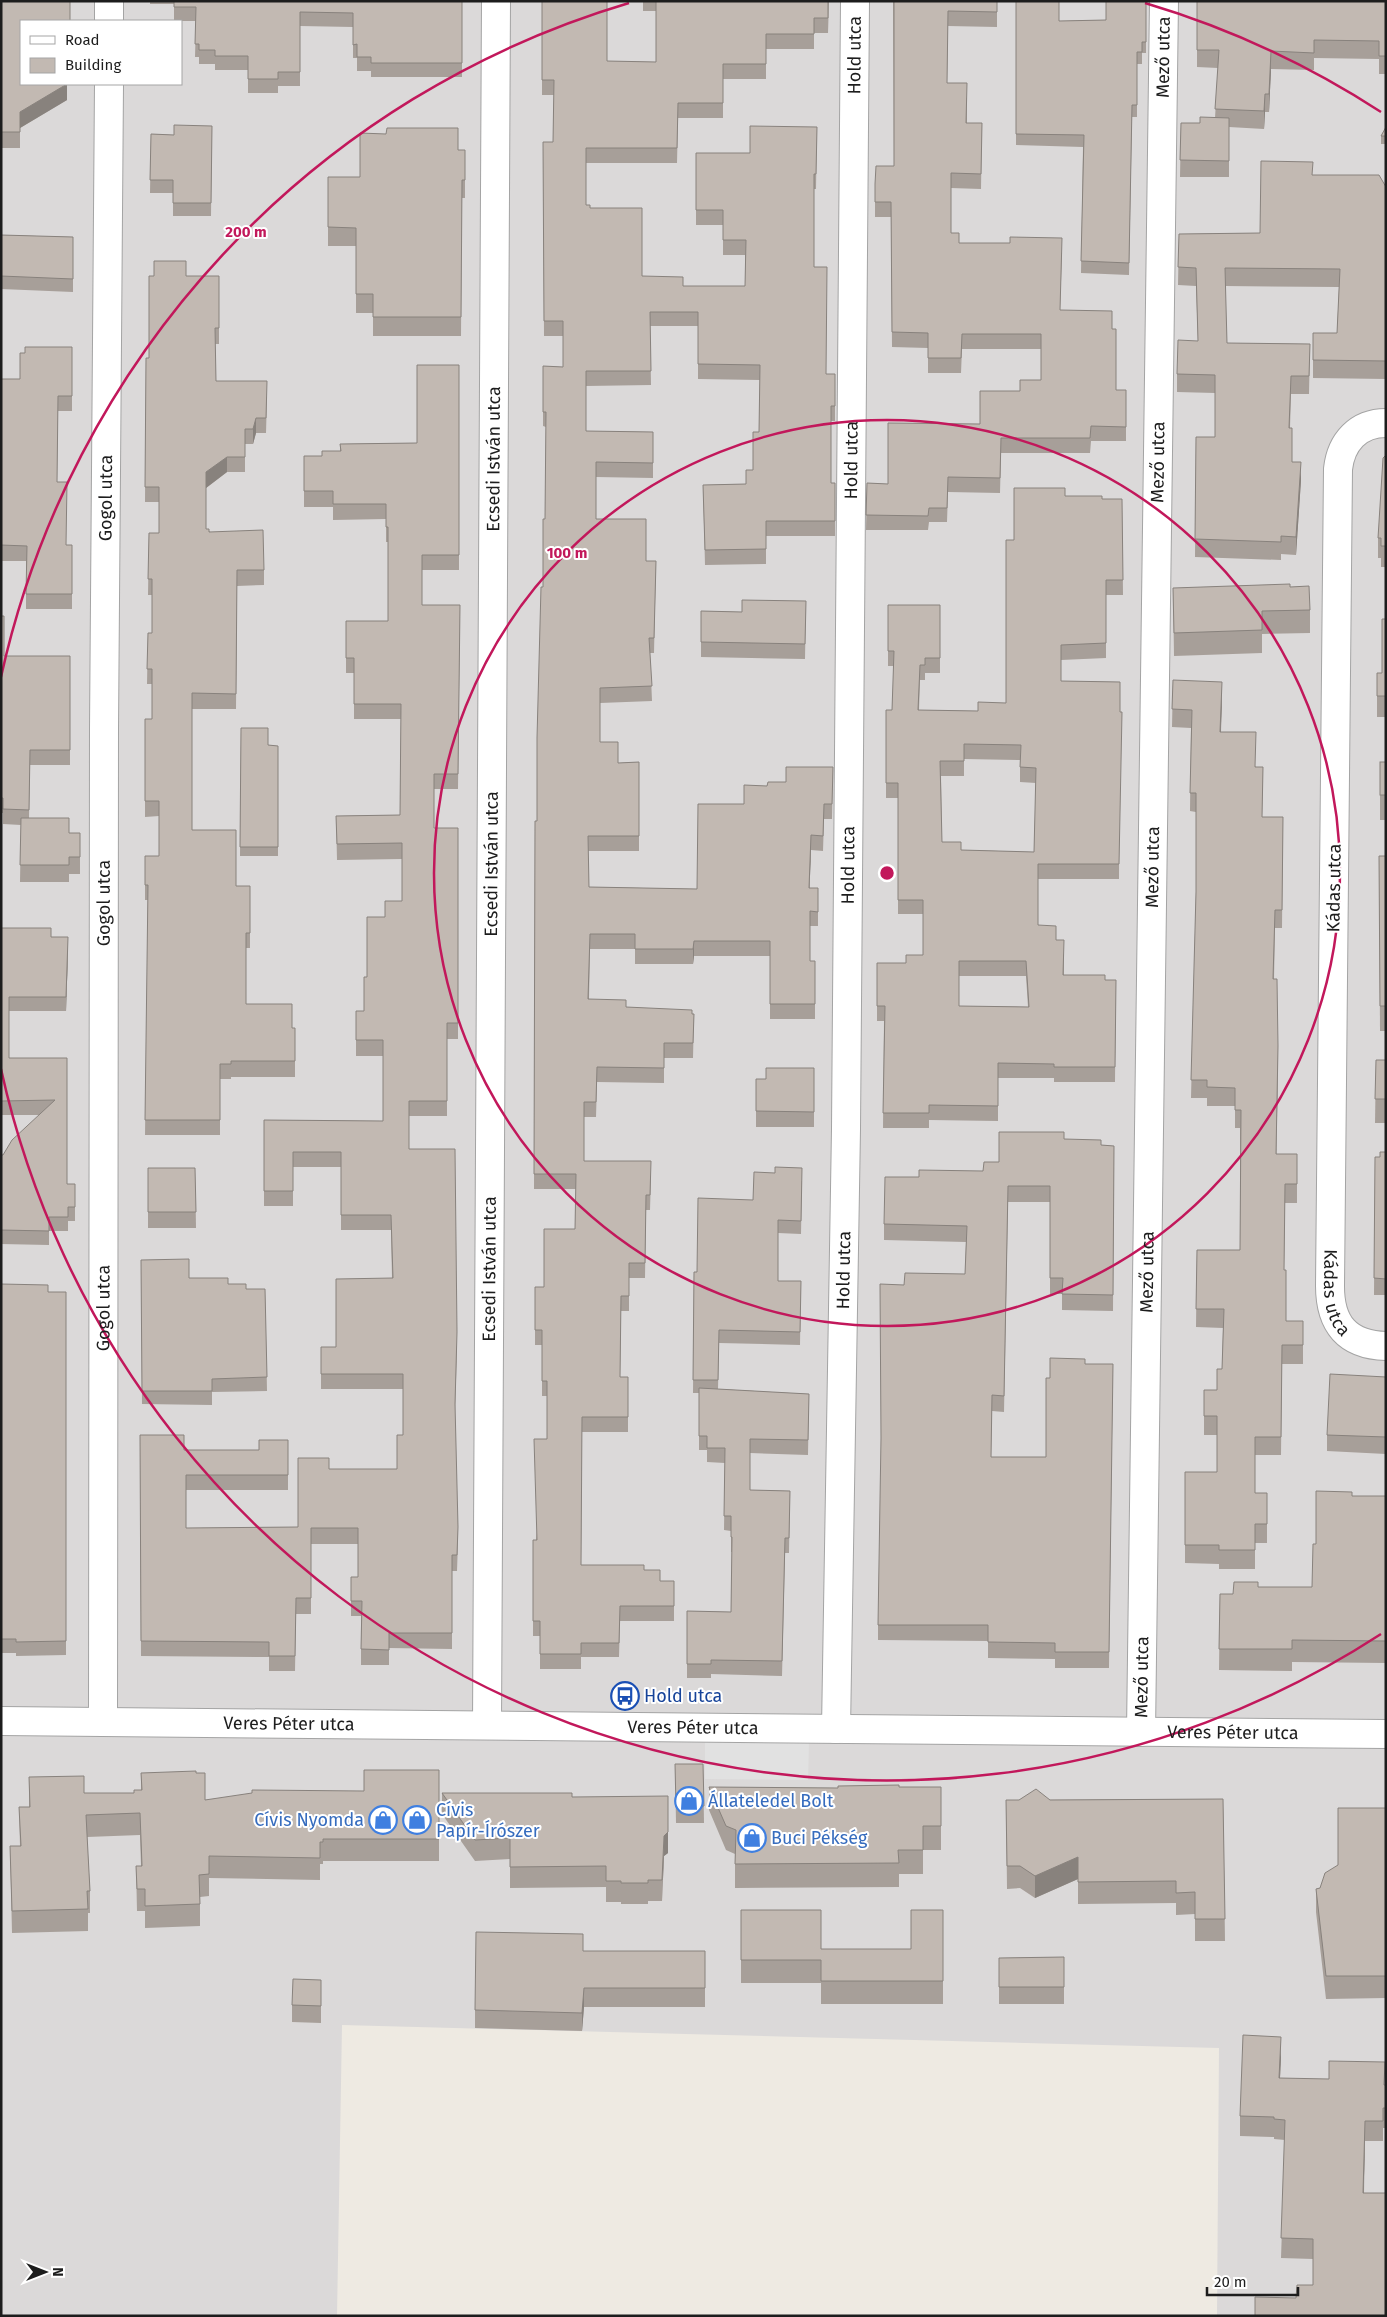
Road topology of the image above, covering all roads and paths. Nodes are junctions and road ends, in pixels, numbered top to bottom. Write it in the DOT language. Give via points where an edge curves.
graph roads {
  1 [pos="109,1"];
  2 [pos="496,1"];
  3 [pos="855,1"];
  4 [pos="1164,1"];
  5 [pos="109,20"];
  6 [pos="109,85"];
  7 [pos="1386,423"];
  8 [pos="1386,1346"];
  9 [pos="1,1720"];
  10 [pos="103,1722"];
  11 [pos="487,1725"];
  12 [pos="836,1729"];
  13 [pos="1141,1732"];
  14 [pos="1386,1734"];
  1 -- 5 [label="street"];
  2 -- 11 [label="street, Ecsedi István utca"];
  3 -- 12 [label="street, Hold utca" via="846,1120"];
  4 -- 13 [label="street, Mező utca"];
  6 -- 10 [label="street, Gogol utca" via="104,730"];
  7 -- 8 [label="street, Kádas utca" via="1366,426 1351,436 1342,450 1338,469 1330,1276 1332,1308 1340,1327 1362,1344"];
  9 -- 10 [label="street, Veres Péter utca"];
  10 -- 11 [label="street, Veres Péter utca"];
  11 -- 12 [label="street, Veres Péter utca"];
  12 -- 13 [label="street, Veres Péter utca"];
  13 -- 14 [label="street, Veres Péter utca"];
}
